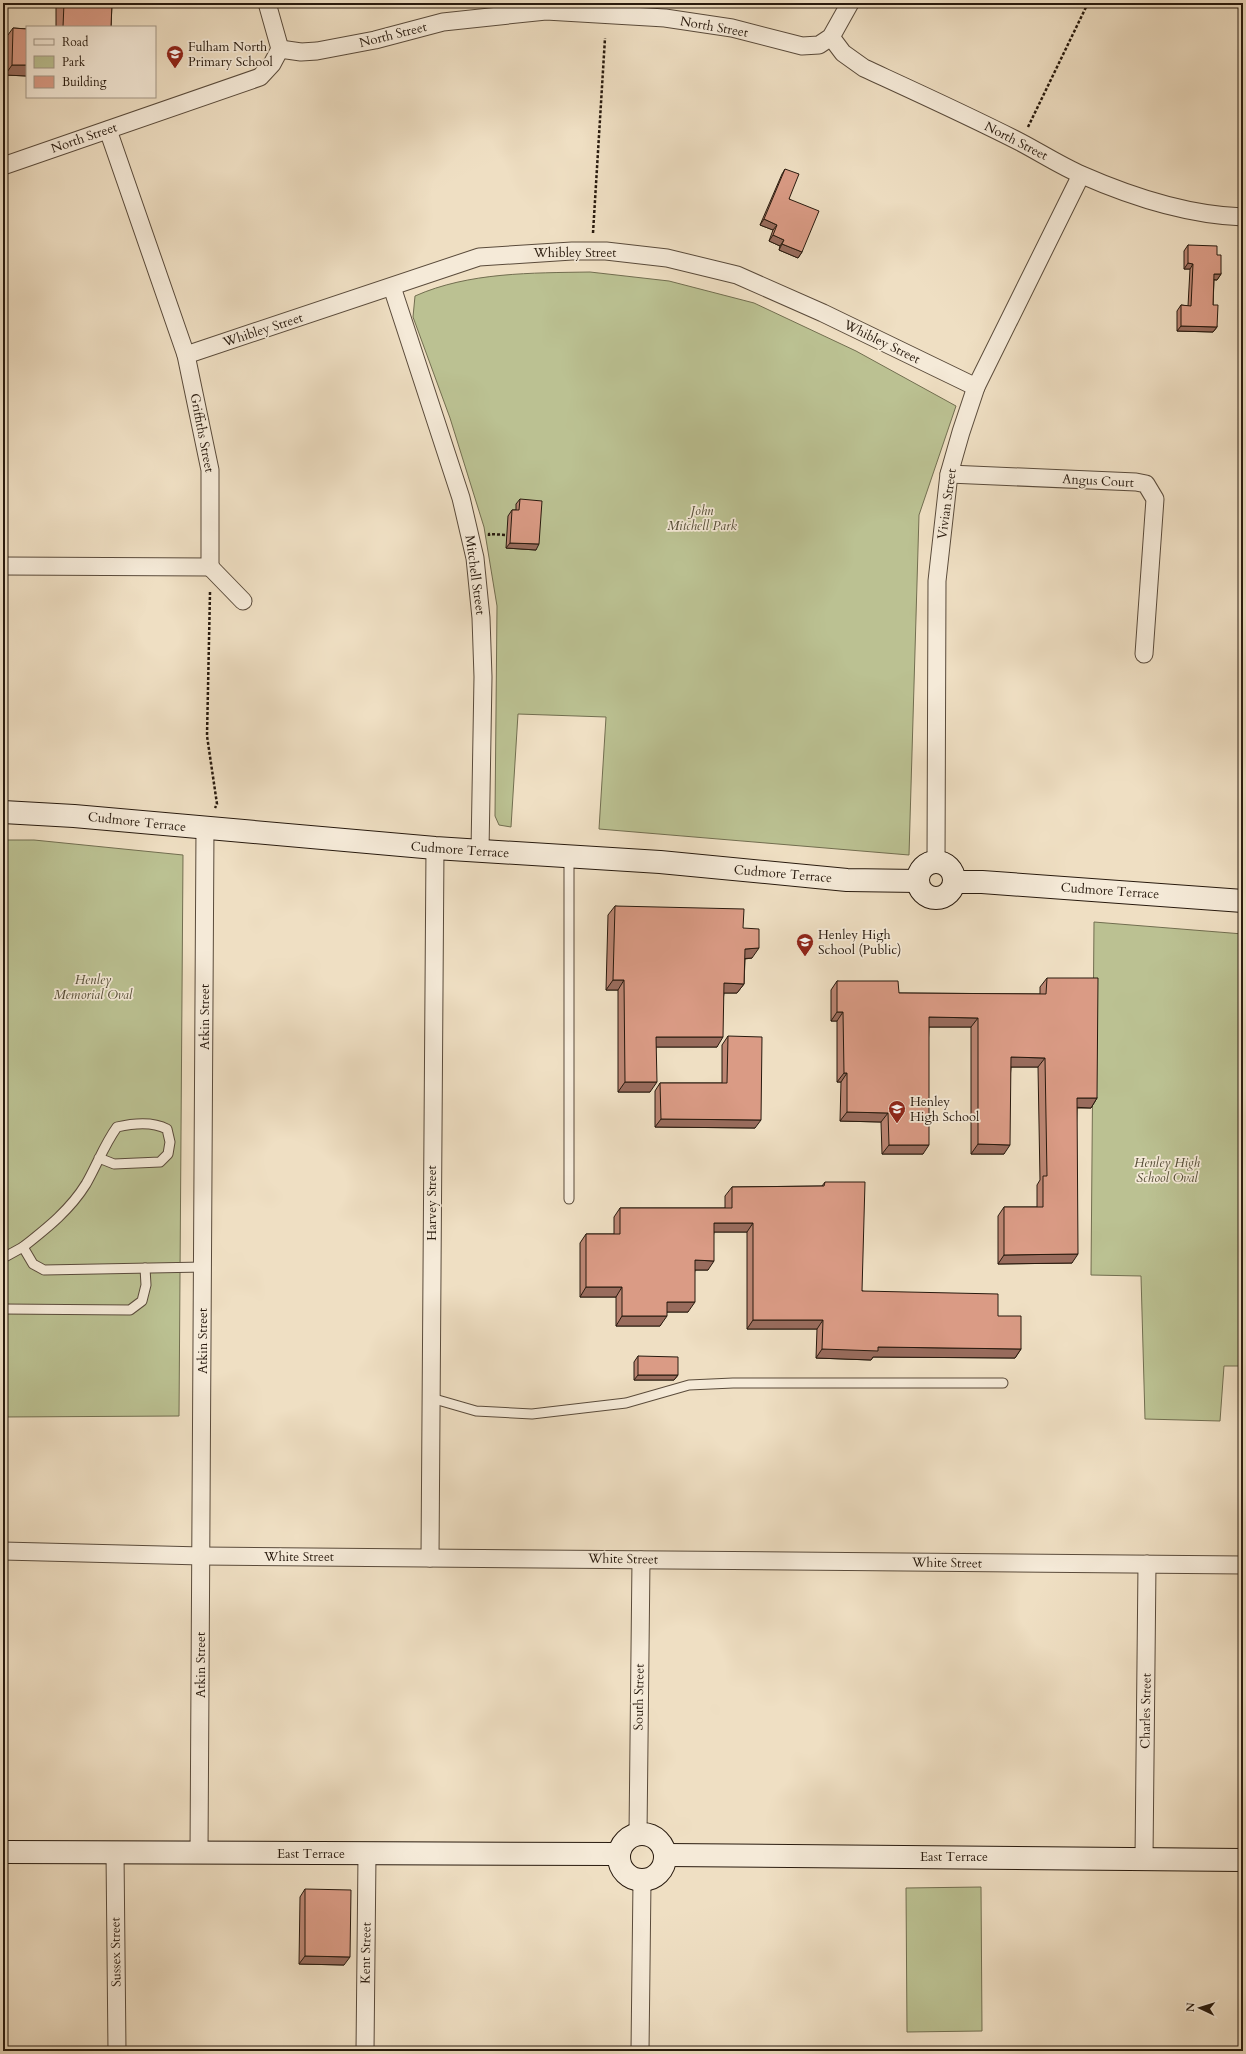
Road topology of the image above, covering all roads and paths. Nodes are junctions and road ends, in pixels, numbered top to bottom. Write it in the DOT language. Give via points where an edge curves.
graph roads {
  1 [pos="267,3"];
  2 [pos="850,3"];
  3 [pos="1088,3"];
  4 [pos="832,37"];
  5 [pos="605,38"];
  6 [pos="280,49"];
  7 [pos="108,130"];
  8 [pos="1020,142"];
  9 [pos="3,166"];
  10 [pos="1081,175"];
  11 [pos="1243,217"];
  12 [pos="593,233"];
  13 [pos="392,288"];
  14 [pos="186,355"];
  15 [pos="976,387"];
  16 [pos="950,474"];
  17 [pos="507,535"];
  18 [pos="490,541"];
  19 [pos="3,566"];
  20 [pos="210,567"];
  21 [pos="243,600"];
  22 [pos="1144,654"];
  23 [pos="3,812"];
  24 [pos="205,828"];
  25 [pos="434,848"];
  26 [pos="480,851"];
  27 [pos="570,857"];
  28 [pos="936,862"];
  29 [pos="918,882"];
  30 [pos="954,882"];
  31 [pos="1243,901"];
  32 [pos="99,1158"];
  33 [pos="569,1199"];
  34 [pos="23,1247"];
  35 [pos="3,1258"];
  36 [pos="204,1267"];
  37 [pos="145,1268"];
  38 [pos="3,1309"];
  39 [pos="1003,1383"];
  40 [pos="431,1398"];
  41 [pos="3,1551"];
  42 [pos="202,1556"];
  43 [pos="430,1558"];
  44 [pos="641,1560"];
  45 [pos="1147,1564"];
  46 [pos="1243,1565"];
  47 [pos="638,1834"];
  48 [pos="3,1852"];
  49 [pos="115,1853"];
  50 [pos="199,1853"];
  51 [pos="619,1854"];
  52 [pos="367,1855"];
  53 [pos="666,1855"];
  54 [pos="1144,1858"];
  55 [pos="1243,1860"];
  56 [pos="642,1881"];
  57 [pos="117,2051"];
  58 [pos="365,2051"];
  59 [pos="640,2051"];
  1 -- 6 [label="street"];
  2 -- 4 [label="street"];
  3 -- 8 [label="path"];
  4 -- 6 [label="street, North Street" via="819,45 802,46 732,28 665,18 546,11 443,22 375,40 317,51"];
  4 -- 8 [label="street, North Street" via="843,53 864,68"];
  5 -- 12 [label="path"];
  6 -- 7 [label="street, North Street" via="272,64 260,77"];
  7 -- 9 [label="street, North Street"];
  7 -- 14 [label="street, Griffiths Street"];
  8 -- 10 [label="street, North Street"];
  10 -- 11 [label="street, North Street" via="1125,193 1162,204"];
  10 -- 15 [label="street, Vivian Street"];
  13 -- 14 [label="street, Whibley Street"];
  13 -- 15 [label="street, Whibley Street" via="478,257 606,251 667,258 737,275 823,313"];
  13 -- 26 [label="street, Mitchell Street" via="461,498 475,558 483,677"];
  14 -- 20 [label="street, Griffiths Street" via="210,470"];
  15 -- 16 [label="street, Vivian Street"];
  16 -- 22 [label="street, Angus Court" via="1146,484 1155,499"];
  16 -- 28 [label="street, Vivian Street" via="937,581"];
  17 -- 18 [label="path" via="489,534"];
  19 -- 20 [label="street"];
  20 -- 21 [label="street"];
  20 -- 24 [label="path" via="207,736 217,804"];
  23 -- 24 [label="street, Cudmore Terrace"];
  24 -- 25 [label="street, Cudmore Terrace"];
  24 -- 36 [label="street, Atkin Street"];
  25 -- 26 [label="street, Cudmore Terrace"];
  25 -- 40 [label="street, Harvey Street"];
  26 -- 27 [label="street, Cudmore Terrace"];
  27 -- 29 [label="street, Cudmore Terrace" via="660,862 847,880"];
  27 -- 33 [label="lane"];
  28 -- 29 [label="street" via="927,864 920,870"];
  28 -- 30 [label="street" via="948,866"];
  29 -- 30 [label="street" via="923,892 935,898 947,894"];
  30 -- 31 [label="street, Cudmore Terrace"];
  32 -- 32 [label="lane" via="117,1127 158,1124 167,1129 170,1142 168,1154 160,1162 114,1164"];
  32 -- 34 [label="lane" via="86,1184 59,1219"];
  34 -- 35 [label="lane"];
  34 -- 37 [label="lane" via="33,1264 44,1270"];
  36 -- 37 [label="lane"];
  36 -- 42 [label="street, Atkin Street"];
  37 -- 38 [label="lane" via="146,1286 142,1301 130,1310"];
  39 -- 40 [label="lane" via="689,1385 626,1403 532,1414 476,1411"];
  40 -- 43 [label="street, Harvey Street"];
  41 -- 42 [label="street, White Street"];
  42 -- 43 [label="street, White Street"];
  42 -- 50 [label="street, Atkin Street"];
  43 -- 44 [label="street, White Street"];
  44 -- 45 [label="street, White Street"];
  44 -- 47 [label="street, South Street"];
  45 -- 46 [label="street, White Street"];
  45 -- 54 [label="street, Charles Street"];
  47 -- 51 [label="street" via="625,1841"];
  47 -- 53 [label="street" via="653,1836 664,1847"];
  48 -- 49 [label="street, East Terrace"];
  49 -- 50 [label="street, East Terrace"];
  49 -- 57 [label="street, Sussex Street"];
  50 -- 52 [label="street, East Terrace"];
  51 -- 52 [label="street, East Terrace"];
  51 -- 56 [label="street" via="619,1861 625,1873"];
  52 -- 58 [label="street, Kent Street"];
  53 -- 54 [label="street, East Terrace"];
  53 -- 56 [label="street" via="662,1870 657,1876"];
  54 -- 55 [label="street, East Terrace"];
  56 -- 59 [label="street"];
}
